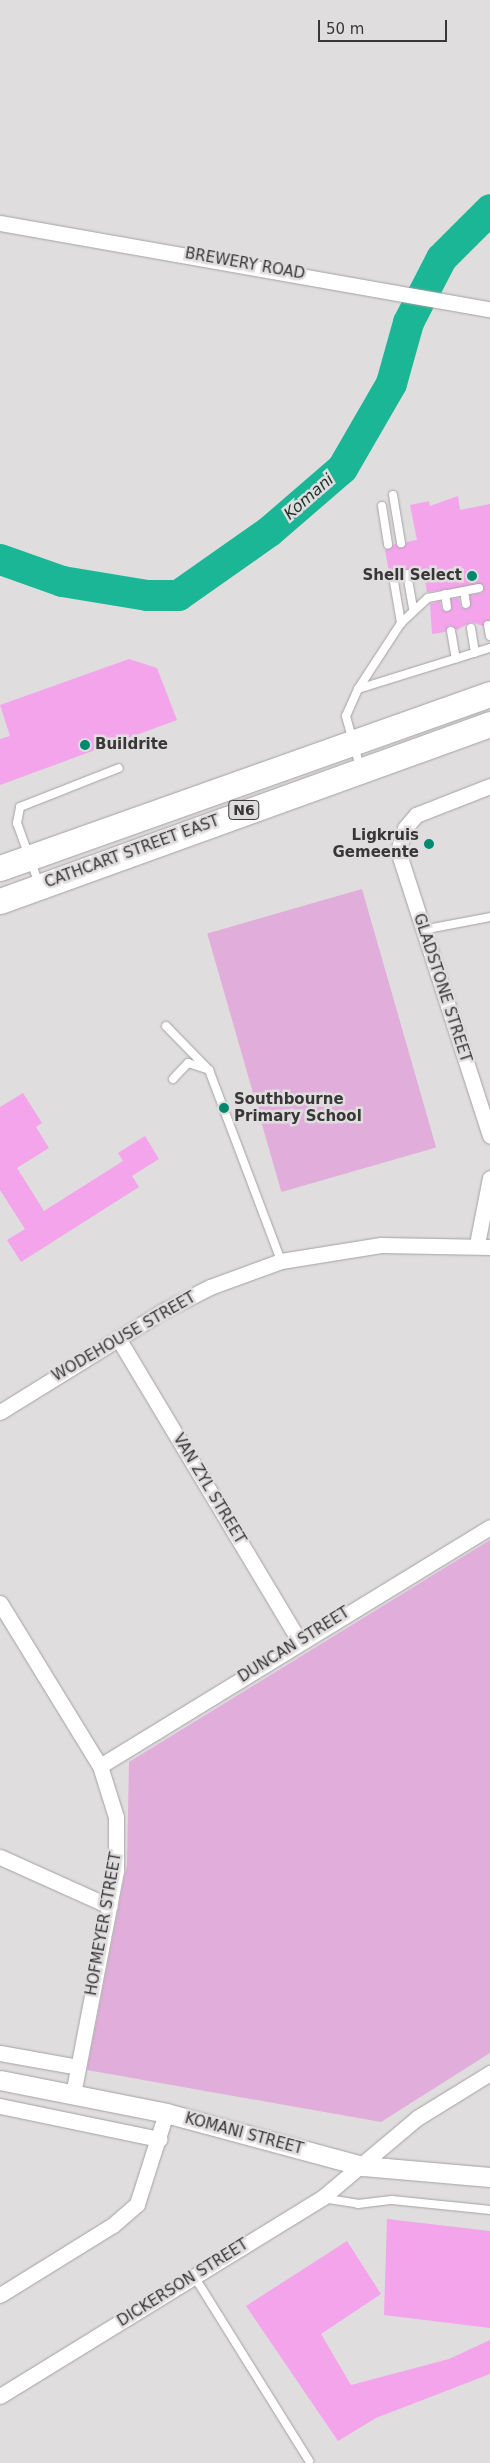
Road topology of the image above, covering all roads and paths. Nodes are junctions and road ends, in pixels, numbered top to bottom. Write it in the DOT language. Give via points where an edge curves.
graph roads {
  1 [pos="0,223"];
  2 [pos="490,309"];
  3 [pos="393,495"];
  4 [pos="382,506"];
  5 [pos="401,543"];
  6 [pos="388,545"];
  7 [pos="407,574"];
  8 [pos="393,576"];
  9 [pos="479,588"];
  10 [pos="464,591"];
  11 [pos="445,594"];
  12 [pos="466,604"];
  13 [pos="447,607"];
  14 [pos="413,608"];
  15 [pos="401,623"];
  16 [pos="488,626"];
  17 [pos="471,628"];
  18 [pos="451,631"];
  19 [pos="490,636"];
  20 [pos="490,648"];
  21 [pos="475,653"];
  22 [pos="456,659"];
  23 [pos="358,689"];
  24 [pos="490,694"];
  25 [pos="490,724"];
  26 [pos="351,741"];
  27 [pos="119,768"];
  28 [pos="361,768"];
  29 [pos="490,786"];
  30 [pos="30,857"];
  31 [pos="0,868"];
  32 [pos="40,886"];
  33 [pos="0,901"];
  34 [pos="490,917"];
  35 [pos="422,930"];
  36 [pos="166,1026"];
  37 [pos="209,1070"];
  38 [pos="173,1079"];
  39 [pos="490,1136"];
  40 [pos="490,1178"];
  41 [pos="483,1245"];
  42 [pos="281,1261"];
  43 [pos="118,1338"];
  44 [pos="0,1412"];
  45 [pos="490,1527"];
  46 [pos="0,1603"];
  47 [pos="299,1640"];
  48 [pos="100,1766"];
  49 [pos="0,1856"];
  50 [pos="109,1906"];
  51 [pos="0,2053"];
  52 [pos="78,2068"];
  53 [pos="490,2074"];
  54 [pos="0,2080"];
  55 [pos="73,2094"];
  56 [pos="0,2106"];
  57 [pos="166,2113"];
  58 [pos="160,2139"];
  59 [pos="363,2166"];
  60 [pos="490,2177"];
  61 [pos="322,2198"];
  62 [pos="490,2210"];
  63 [pos="194,2276"];
  64 [pos="0,2295"];
  65 [pos="0,2396"];
  66 [pos="309,2460"];
  1 -- 2 [label="street, BREWERY ROAD" via="398,290"];
  3 -- 5 [label="lane"];
  4 -- 6 [label="lane"];
  7 -- 14 [label="lane"];
  8 -- 15 [label="lane"];
  9 -- 10 [label="lane"];
  10 -- 11 [label="lane"];
  10 -- 12 [label="lane"];
  11 -- 13 [label="lane"];
  11 -- 14 [label="lane"];
  14 -- 15 [label="lane"];
  15 -- 23 [label="lane"];
  16 -- 19 [label="lane"];
  17 -- 21 [label="lane"];
  18 -- 22 [label="lane"];
  20 -- 21 [label="lane"];
  21 -- 22 [label="lane"];
  22 -- 23 [label="lane"];
  23 -- 26 [label="lane" via="346,716"];
  24 -- 26 [label="highway, CATHCART STREET EAST / N6"];
  25 -- 28 [label="highway, CATHCART STREET EAST / N6"];
  26 -- 28 [label="lane"];
  26 -- 30 [label="highway, CATHCART STREET EAST / N6"];
  27 -- 30 [label="lane" via="23,803 17,823"];
  28 -- 32 [label="highway, CATHCART STREET EAST / N6"];
  29 -- 35 [label="street, GLADSTONE STREET" via="416,815 400,839 400,863"];
  30 -- 31 [label="highway, CATHCART STREET EAST / N6"];
  30 -- 32 [label="lane"];
  32 -- 33 [label="highway, CATHCART STREET EAST / N6"];
  34 -- 35 [label="lane"];
  35 -- 39 [label="street, GLADSTONE STREET"];
  36 -- 37 [label="lane"];
  37 -- 38 [label="lane" via="188,1063"];
  37 -- 42 [label="lane"];
  40 -- 41 [label="street"];
  41 -- 42 [label="street, WODEHOUSE STREET" via="381,1245"];
  42 -- 43 [label="street, WODEHOUSE STREET" via="210,1287"];
  43 -- 44 [label="street, WODEHOUSE STREET"];
  43 -- 47 [label="street, VAN ZYL STREET"];
  45 -- 47 [label="street, DUNCAN STREET"];
  46 -- 48 [label="street, HOFMEYER STREET"];
  47 -- 48 [label="street, DUNCAN STREET"];
  48 -- 50 [label="street, HOFMEYER STREET" via="116,1817 116,1871"];
  49 -- 50 [label="street"];
  50 -- 52 [label="street, HOFMEYER STREET"];
  51 -- 52 [label="street"];
  52 -- 55 [label="street, HOFMEYER STREET"];
  53 -- 59 [label="street, DICKERSON STREET" via="417,2118"];
  54 -- 55 [label="street, KOMANI STREET"];
  55 -- 57 [label="street, KOMANI STREET"];
  56 -- 58 [label="street"];
  57 -- 58 [label="street"];
  57 -- 59 [label="street, KOMANI STREET"];
  58 -- 64 [label="street" via="142,2197 127,2215"];
  59 -- 60 [label="street, KOMANI STREET"];
  59 -- 61 [label="street, DICKERSON STREET"];
  61 -- 62 [label="lane"];
  61 -- 63 [label="street, DICKERSON STREET"];
  63 -- 65 [label="street, DICKERSON STREET"];
  63 -- 66 [label="lane"];
}
